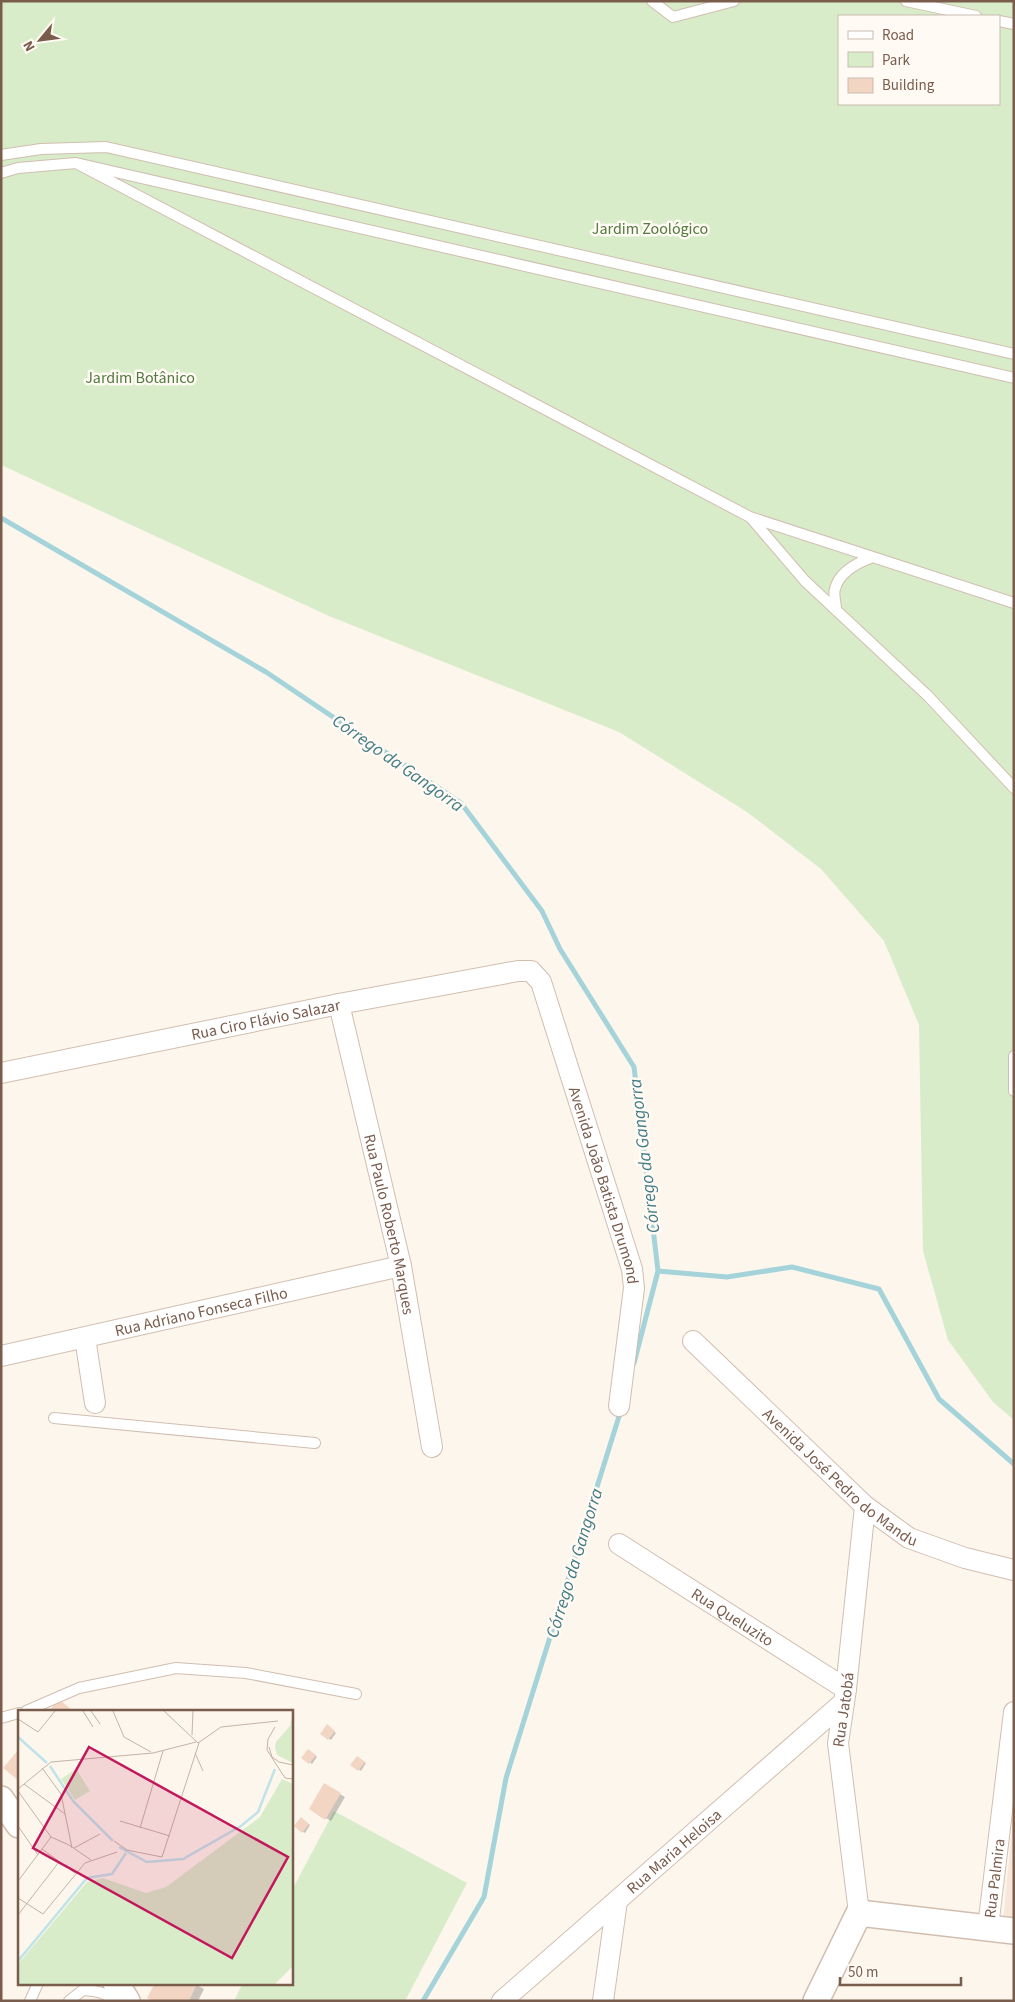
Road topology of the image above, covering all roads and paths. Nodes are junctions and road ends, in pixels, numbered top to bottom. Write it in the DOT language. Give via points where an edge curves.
graph roads {
  1 [pos="652,1"];
  2 [pos="734,1"];
  3 [pos="906,1"];
  4 [pos="971,15"];
  5 [pos="1000,21"];
  6 [pos="1014,24"];
  7 [pos="1,155"];
  8 [pos="76,163"];
  9 [pos="1,173"];
  10 [pos="1014,354"];
  11 [pos="1014,378"];
  12 [pos="750,517"];
  13 [pos="873,557"];
  14 [pos="1014,603"];
  15 [pos="836,609"];
  16 [pos="1014,788"];
  17 [pos="531,971"];
  18 [pos="339,1004"];
  19 [pos="1014,1056"];
  20 [pos="1,1073"];
  21 [pos="1014,1090"];
  22 [pos="402,1266"];
  23 [pos="85,1338"];
  24 [pos="692,1341"];
  25 [pos="1,1356"];
  26 [pos="619,1406"];
  27 [pos="95,1413"];
  28 [pos="54,1418"];
  29 [pos="315,1443"];
  30 [pos="432,1447"];
  31 [pos="865,1506"];
  32 [pos="619,1544"];
  33 [pos="1014,1570"];
  34 [pos="356,1694"];
  35 [pos="845,1696"];
  36 [pos="28,1710"];
  37 [pos="1014,1712"];
  38 [pos="18,1713"];
  39 [pos="1,1718"];
  40 [pos="1012,1745"];
  41 [pos="1,1799"];
  42 [pos="18,1824"];
  43 [pos="617,1901"];
  44 [pos="859,1912"];
  45 [pos="988,1927"];
  46 [pos="1014,1931"];
  47 [pos="38,1984"];
  48 [pos="117,1984"];
  49 [pos="30,2001"];
  50 [pos="69,2001"];
  51 [pos="113,2001"];
  52 [pos="127,2001"];
  53 [pos="502,2001"];
  54 [pos="603,2001"];
  55 [pos="816,2001"];
  1 -- 2 [label="lane" via="673,17"];
  3 -- 4 [label="lane"];
  5 -- 6 [label="lane"];
  7 -- 10 [label="lane" via="41,149 106,147"];
  8 -- 9 [label="lane" via="18,168"];
  8 -- 11 [label="lane"];
  8 -- 12 [label="lane"];
  12 -- 13 [label="lane"];
  12 -- 15 [label="lane" via="805,581"];
  13 -- 14 [label="lane"];
  13 -- 15 [label="lane" via="855,564 841,578 835,589"];
  15 -- 16 [label="lane" via="928,696"];
  17 -- 18 [label="street, Rua Ciro Flávio Salazar"];
  17 -- 26 [label="street, Avenida João Batista Drumond" via="541,982 632,1269 634,1288"];
  18 -- 20 [label="street, Rua Ciro Flávio Salazar"];
  18 -- 22 [label="street, Rua Paulo Roberto Marques"];
  19 -- 21 [label="lane"];
  22 -- 23 [label="street, Rua Adriano Fonseca Filho"];
  22 -- 30 [label="street, Rua Paulo Roberto Marques"];
  23 -- 25 [label="street, Rua Adriano Fonseca Filho"];
  23 -- 27 [label="street"];
  24 -- 31 [label="street, Avenida José Pedro do Mandu"];
  27 -- 28 [label="lane"];
  27 -- 29 [label="lane"];
  31 -- 33 [label="street, Avenida José Pedro do Mandu" via="910,1538 965,1558"];
  31 -- 35 [label="street, Rua Jatobá"];
  32 -- 35 [label="street, Rua Queluzito"];
  34 -- 36 [label="lane" via="246,1673 176,1668 79,1688"];
  35 -- 43 [label="street, Rua Maria Heloisa"];
  35 -- 44 [label="street, Rua Jatobá" via="838,1743"];
  37 -- 40 [label="street, Rua Palmira"];
  38 -- 39 [label="lane"];
  40 -- 45 [label="street, Rua Palmira"];
  41 -- 42 [label="street"];
  43 -- 53 [label="street, Rua Maria Heloisa"];
  43 -- 54 [label="street"];
  44 -- 45 [label="street"];
  44 -- 55 [label="street"];
  45 -- 46 [label="street"];
  47 -- 49 [label="lane"];
  48 -- 52 [label="street"];
  50 -- 51 [label="lane" via="83,1990 100,1992"];
}
